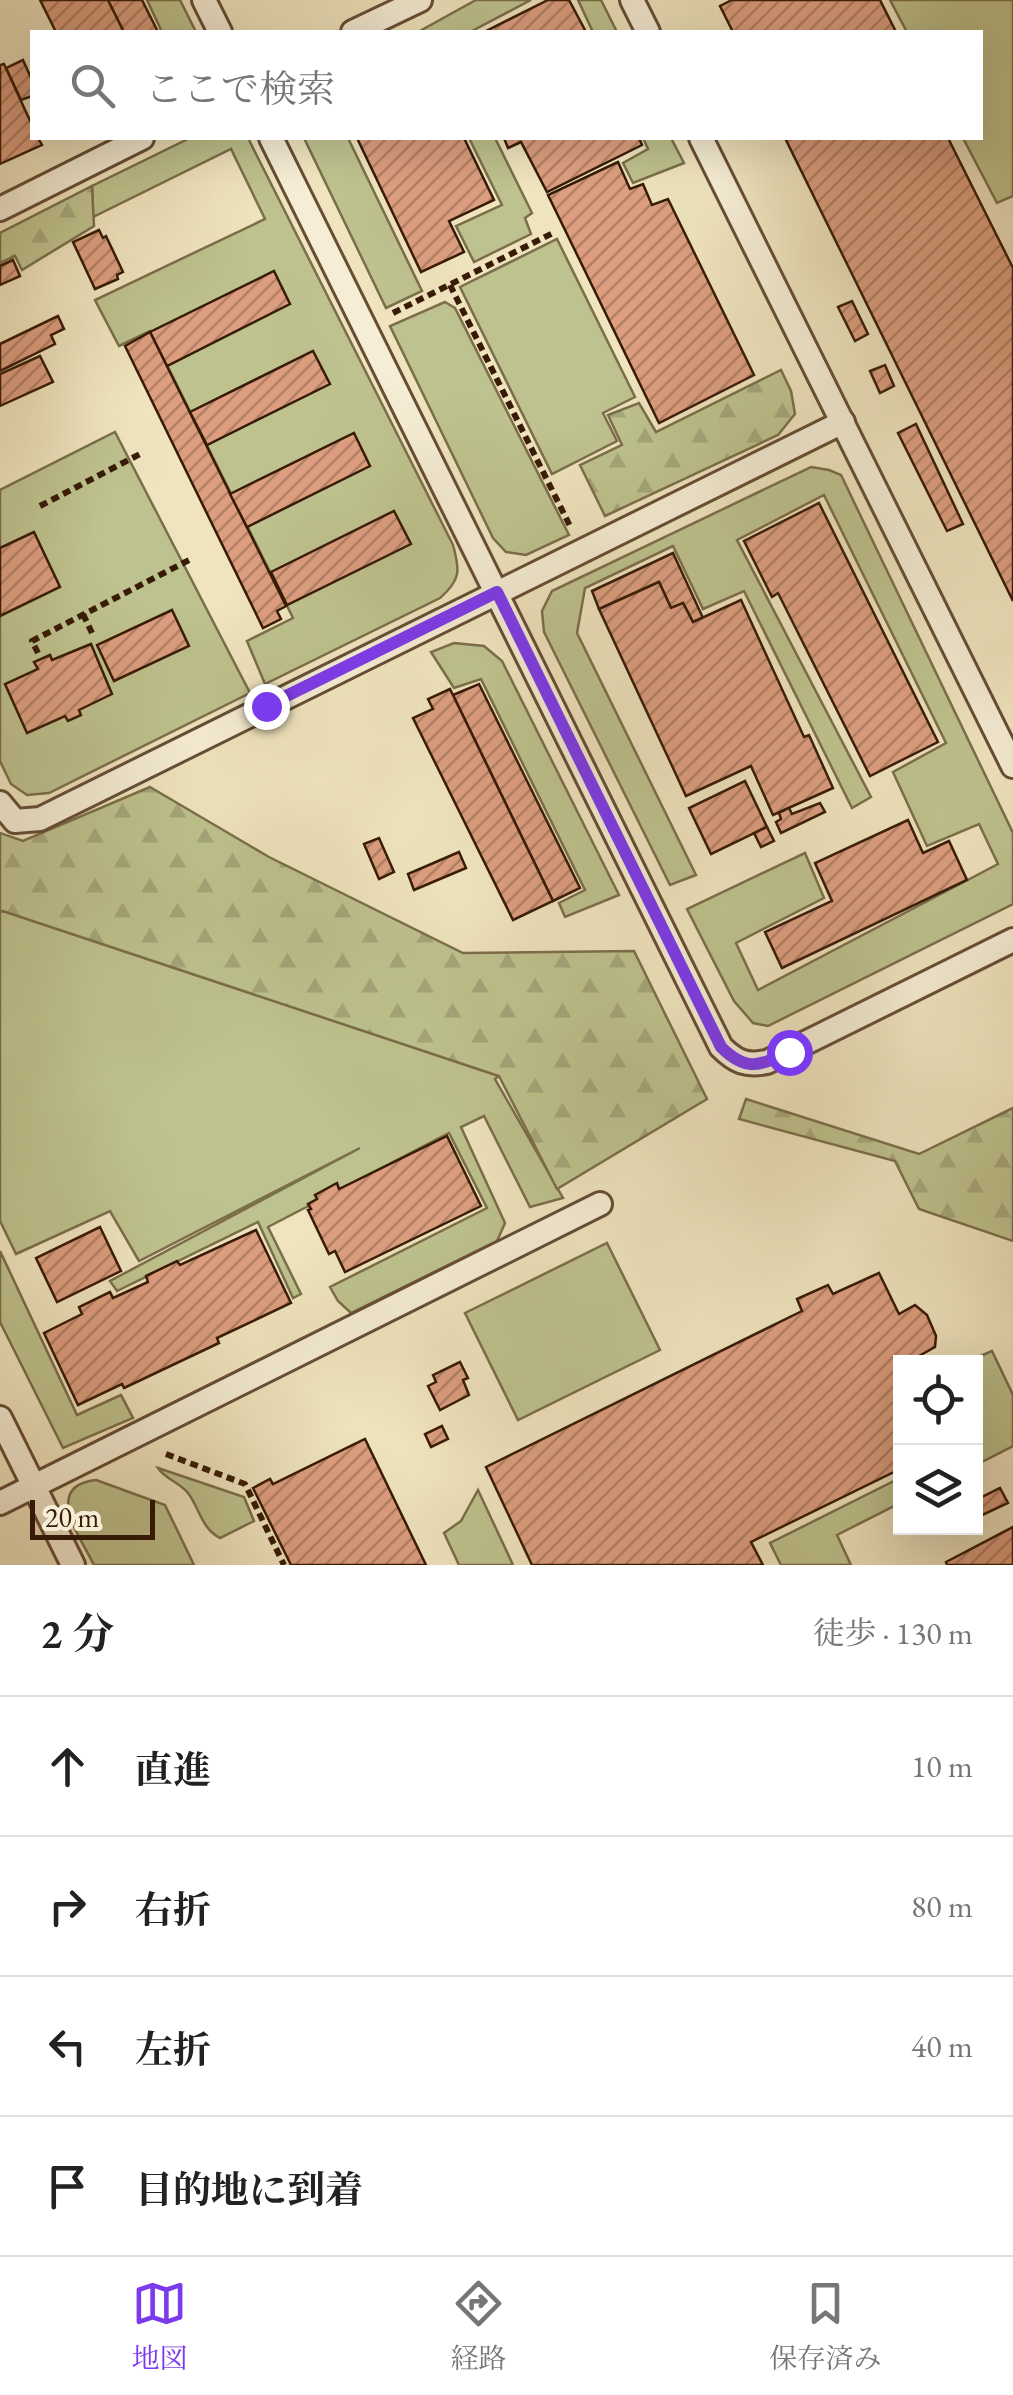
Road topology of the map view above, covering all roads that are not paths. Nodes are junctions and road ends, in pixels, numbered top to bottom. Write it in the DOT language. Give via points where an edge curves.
graph roads {
  1 [pos="204,0"];
  2 [pos="420,0"];
  3 [pos="632,0"];
  4 [pos="219,30"];
  5 [pos="357,30"];
  6 [pos="647,30"];
  7 [pos="138,140"];
  8 [pos="272,140"];
  9 [pos="702,140"];
  10 [pos="0,209"];
  11 [pos="843,422"];
  12 [pos="497,592"];
  13 [pos="1013,766"];
  14 [pos="0,802"];
  15 [pos="1013,940"];
  16 [pos="600,1204"];
  17 [pos="0,1418"];
  18 [pos="33,1486"];
  19 [pos="0,1502"];
  20 [pos="73,1565"];
  1 -- 4 [label="lane"];
  2 -- 5 [label="lane"];
  3 -- 6 [label="lane"];
  7 -- 10 [label="lane"];
  8 -- 12 [label="lane"];
  9 -- 11 [label="lane"];
  11 -- 12 [label="lane"];
  11 -- 13 [label="lane"];
  12 -- 14 [label="lane" via="40,818 14,821"];
  12 -- 15 [label="lane" via="721,1047 734,1060 749,1066 768,1062"];
  16 -- 18 [label="lane"];
  17 -- 18 [label="lane"];
  18 -- 19 [label="lane"];
  18 -- 20 [label="lane"];
}
